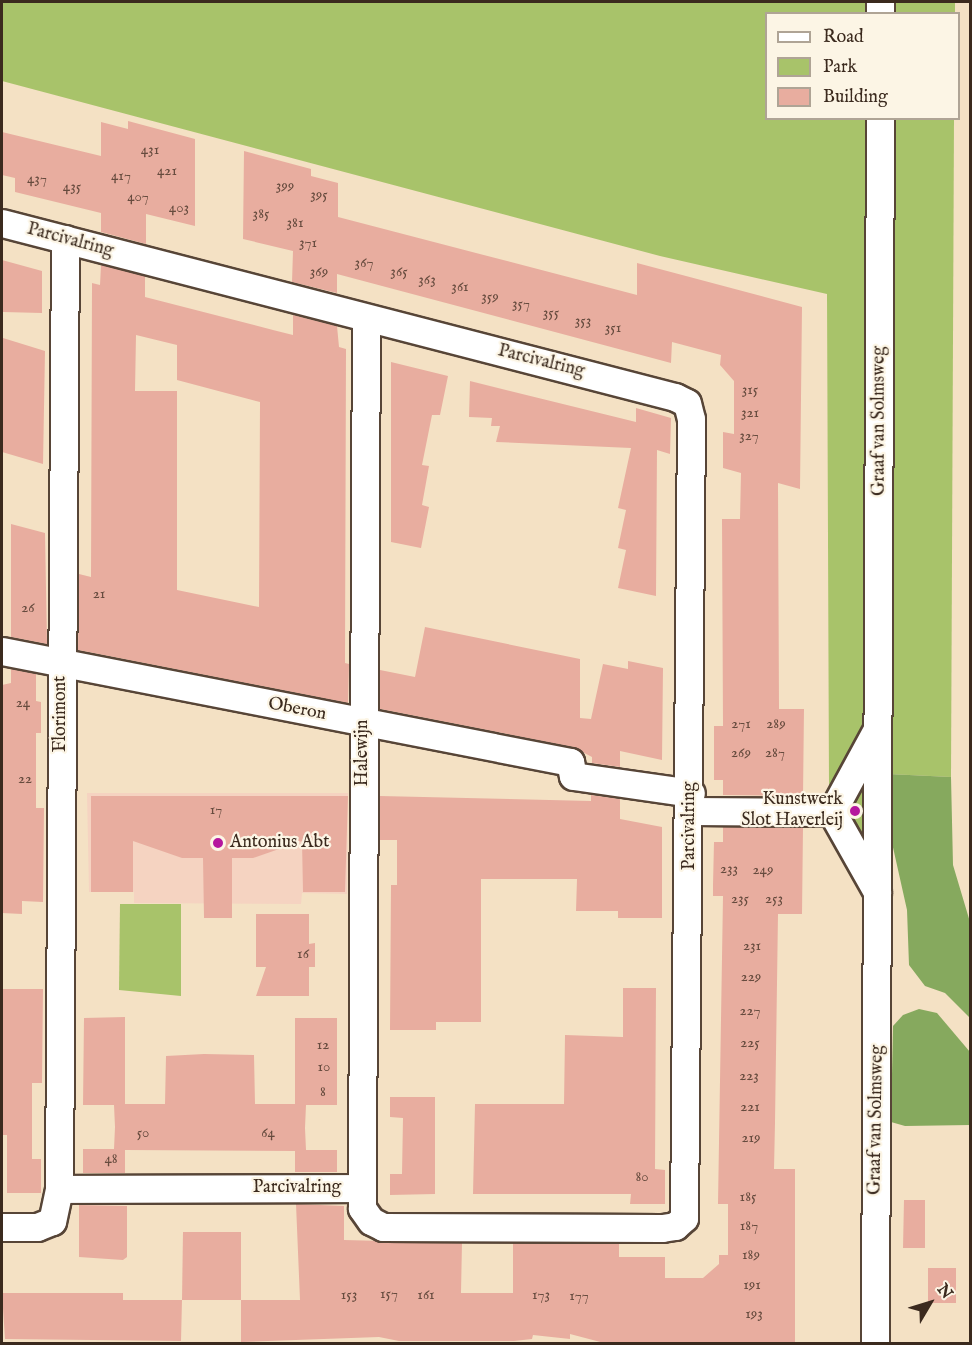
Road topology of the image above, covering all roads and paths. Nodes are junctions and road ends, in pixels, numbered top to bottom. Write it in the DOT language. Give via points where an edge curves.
graph roads {
  1 [pos="880,120"];
  2 [pos="2,223"];
  3 [pos="65,239"];
  4 [pos="366,318"];
  5 [pos="2,651"];
  6 [pos="61,655"];
  7 [pos="363,716"];
  8 [pos="879,724"];
  9 [pos="691,802"];
  10 [pos="832,812"];
  11 [pos="880,896"];
  12 [pos="362,1188"];
  13 [pos="59,1189"];
  14 [pos="2,1227"];
  15 [pos="875,1344"];
  1 -- 8 [label="street, Graaf van Solmsweg"];
  2 -- 3 [label="street, Parcivalring"];
  3 -- 4 [label="street, Parcivalring"];
  3 -- 6 [label="street, Florimont"];
  4 -- 7 [label="street, Halewijn"];
  4 -- 9 [label="street, Parcivalring" via="687,403 691,419"];
  5 -- 6 [label="street, Oberon"];
  6 -- 7 [label="street, Oberon"];
  6 -- 13 [label="street, Florimont"];
  7 -- 9 [label="street, Oberon" via="570,762 573,776"];
  7 -- 12 [label="street, Halewijn"];
  8 -- 10 [label="street, Graaf van Solmsweg"];
  8 -- 11 [label="street, Graaf van Solmsweg"];
  9 -- 10 [label="street"];
  9 -- 12 [label="street, Parcivalring" via="684,1218 675,1226 662,1228 383,1227 362,1208"];
  10 -- 11 [label="street"];
  11 -- 15 [label="street, Graaf van Solmsweg"];
  12 -- 13 [label="street, Parcivalring"];
  13 -- 14 [label="street" via="51,1221 37,1227"];
}
